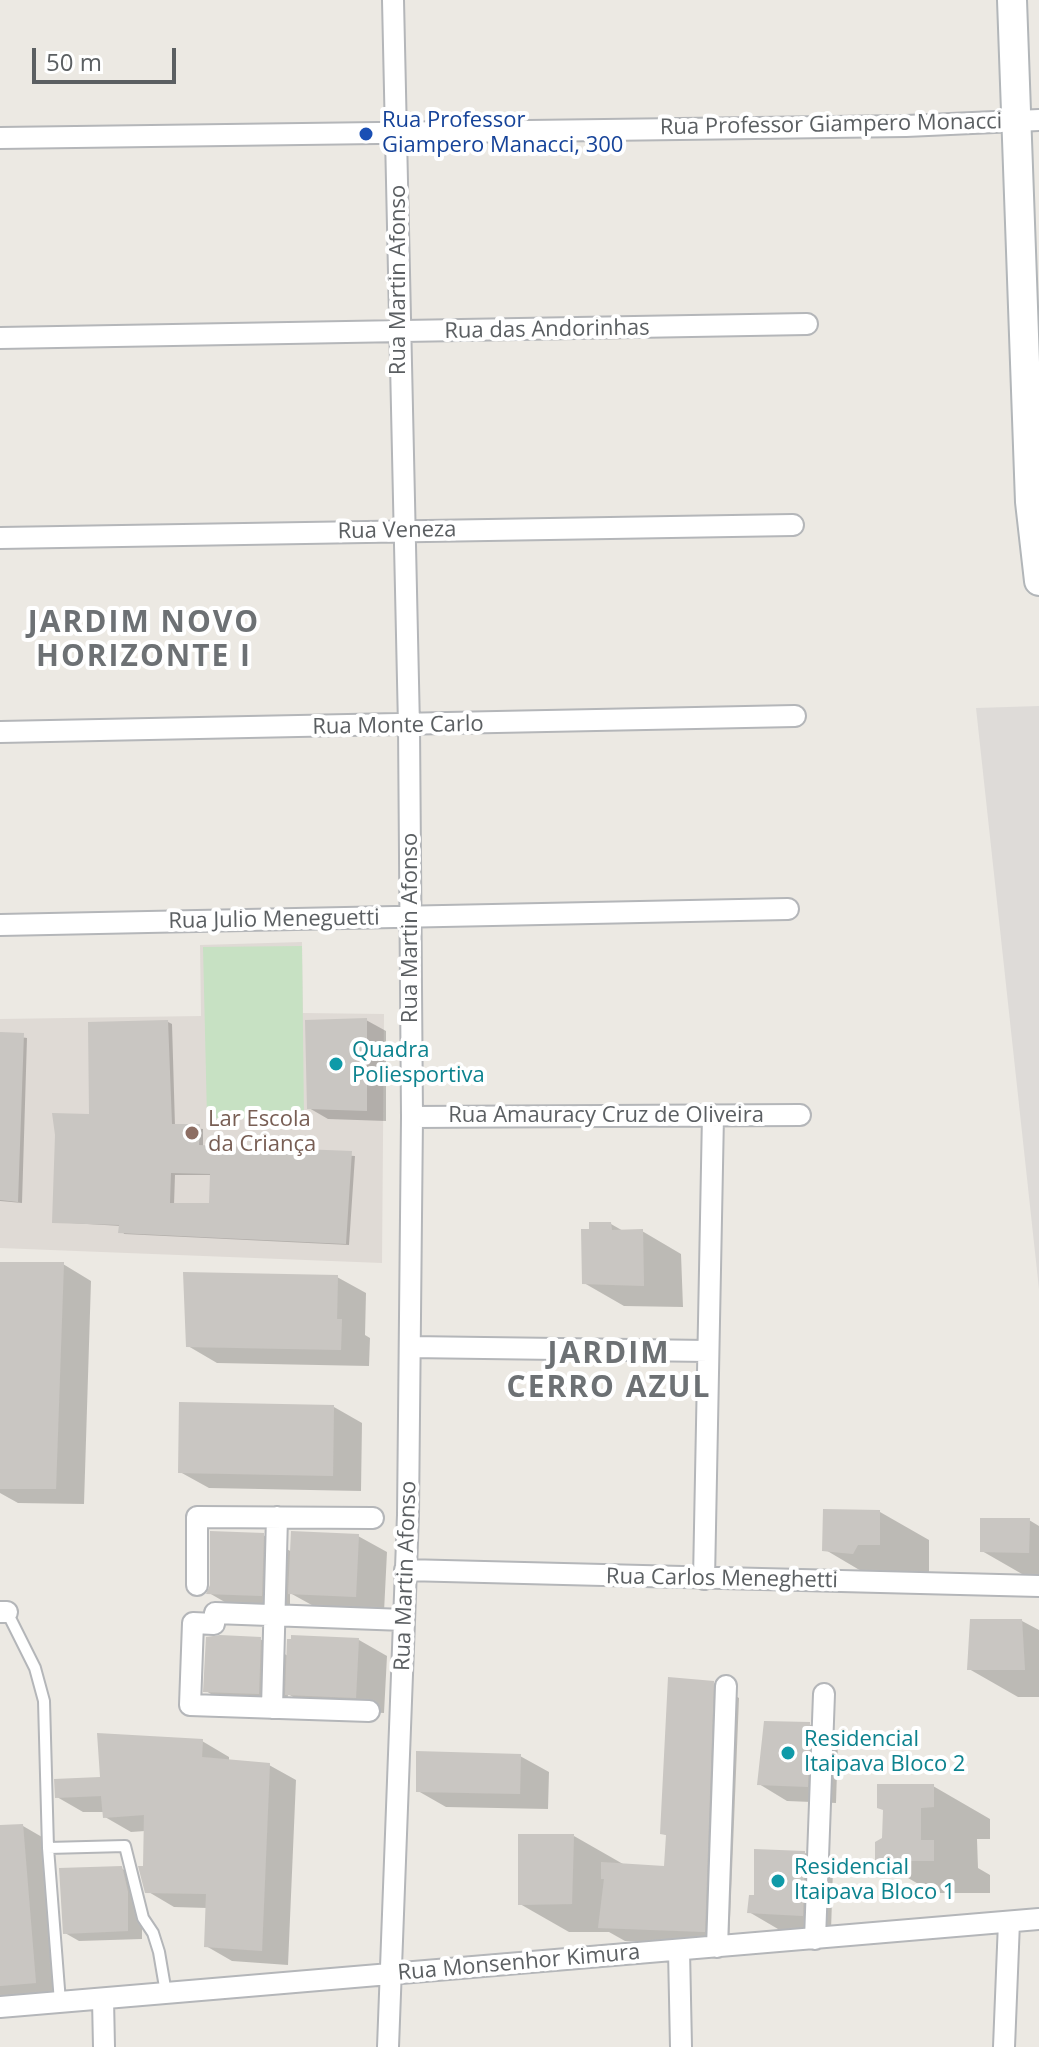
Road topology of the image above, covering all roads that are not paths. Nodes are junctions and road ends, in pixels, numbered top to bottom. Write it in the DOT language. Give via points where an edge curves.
graph roads {
  1 [pos="393,0"];
  2 [pos="1012,0"];
  3 [pos="1028,120"];
  4 [pos="398,133"];
  5 [pos="0,138"];
  6 [pos="807,324"];
  7 [pos="398,333"];
  8 [pos="0,338"];
  9 [pos="793,525"];
  10 [pos="403,530"];
  11 [pos="0,538"];
  12 [pos="1039,581"];
  13 [pos="795,716"];
  14 [pos="409,726"];
  15 [pos="0,732"];
  16 [pos="788,909"];
  17 [pos="412,918"];
  18 [pos="0,925"];
  19 [pos="713,1115"];
  20 [pos="800,1115"];
  21 [pos="412,1117"];
  22 [pos="410,1347"];
  23 [pos="708,1351"];
  24 [pos="277,1517"];
  25 [pos="373,1518"];
  26 [pos="405,1570"];
  27 [pos="704,1579"];
  28 [pos="197,1585"];
  29 [pos="1039,1586"];
  30 [pos="4,1612"];
  31 [pos="274,1616"];
  32 [pos="404,1620"];
  33 [pos="726,1686"];
  34 [pos="824,1694"];
  35 [pos="272,1708"];
  36 [pos="369,1711"];
  37 [pos="48,1848"];
  38 [pos="1039,1919"];
  39 [pos="1009,1922"];
  40 [pos="815,1939"];
  41 [pos="717,1947"];
  42 [pos="679,1950"];
  43 [pos="392,1973"];
  44 [pos="166,1993"];
  45 [pos="103,1999"];
  46 [pos="60,2003"];
  47 [pos="0,2007"];
  48 [pos="104,2047"];
  49 [pos="388,2047"];
  50 [pos="681,2047"];
  51 [pos="1004,2047"];
  1 -- 4 [label="street, Rua Martin Afonso"];
  2 -- 3 [label="main road"];
  3 -- 4 [label="street, Rua Professor Giampero Monacci"];
  3 -- 12 [label="main road" via="1030,502"];
  4 -- 5 [label="street, Rua Professor Giampero Monacci"];
  4 -- 7 [label="street, Rua Martin Afonso"];
  6 -- 7 [label="street, Rua das Andorinhas"];
  7 -- 8 [label="street, Rua das Andorinhas"];
  7 -- 10 [label="street, Rua Martin Afonso"];
  9 -- 10 [label="street, Rua Veneza"];
  10 -- 11 [label="street, Rua Veneza"];
  10 -- 14 [label="street, Rua Martin Afonso"];
  13 -- 14 [label="street, Rua Monte Carlo"];
  14 -- 15 [label="street, Rua Monte Carlo"];
  14 -- 17 [label="street, Rua Martin Afonso"];
  16 -- 17 [label="street, Rua Julio Meneguetti"];
  17 -- 18 [label="street, Rua Julio Meneguetti"];
  17 -- 21 [label="street, Rua Martin Afonso"];
  19 -- 20 [label="street, Rua Amauracy Cruz de Oliveira"];
  19 -- 21 [label="street, Rua Amauracy Cruz de Oliveira"];
  19 -- 23 [label="street"];
  21 -- 22 [label="street, Rua Martin Afonso"];
  22 -- 23 [label="street"];
  22 -- 26 [label="street, Rua Martin Afonso"];
  23 -- 27 [label="street"];
  24 -- 25 [label="street"];
  24 -- 28 [label="street" via="197,1517"];
  24 -- 31 [label="street"];
  26 -- 27 [label="street, Rua Carlos Meneghetti"];
  26 -- 32 [label="street, Rua Martin Afonso"];
  27 -- 29 [label="street, Rua Carlos Meneghetti"];
  30 -- 37 [label="lane" via="35,1668 44,1701"];
  31 -- 32 [label="street"];
  31 -- 35 [label="street"];
  31 -- 35 [label="street" via="215,1613 214,1624 193,1623 190,1705"];
  32 -- 43 [label="street, Rua Martin Afonso"];
  33 -- 41 [label="street"];
  34 -- 40 [label="street"];
  35 -- 36 [label="street"];
  37 -- 44 [label="lane" via="125,1846 143,1918 159,1952"];
  37 -- 46 [label="lane"];
  38 -- 39 [label="street, Rua Monsenhor Kimura"];
  39 -- 40 [label="street, Rua Monsenhor Kimura"];
  39 -- 51 [label="street"];
  40 -- 41 [label="street, Rua Monsenhor Kimura"];
  41 -- 42 [label="street, Rua Monsenhor Kimura"];
  42 -- 43 [label="street, Rua Monsenhor Kimura"];
  42 -- 50 [label="street"];
  43 -- 44 [label="street, Rua Monsenhor Kimura"];
  43 -- 49 [label="street, Rua Martin Afonso"];
  44 -- 45 [label="street, Rua Monsenhor Kimura"];
  45 -- 46 [label="street, Rua Monsenhor Kimura"];
  45 -- 48 [label="street"];
  46 -- 47 [label="street, Rua Monsenhor Kimura"];
}
